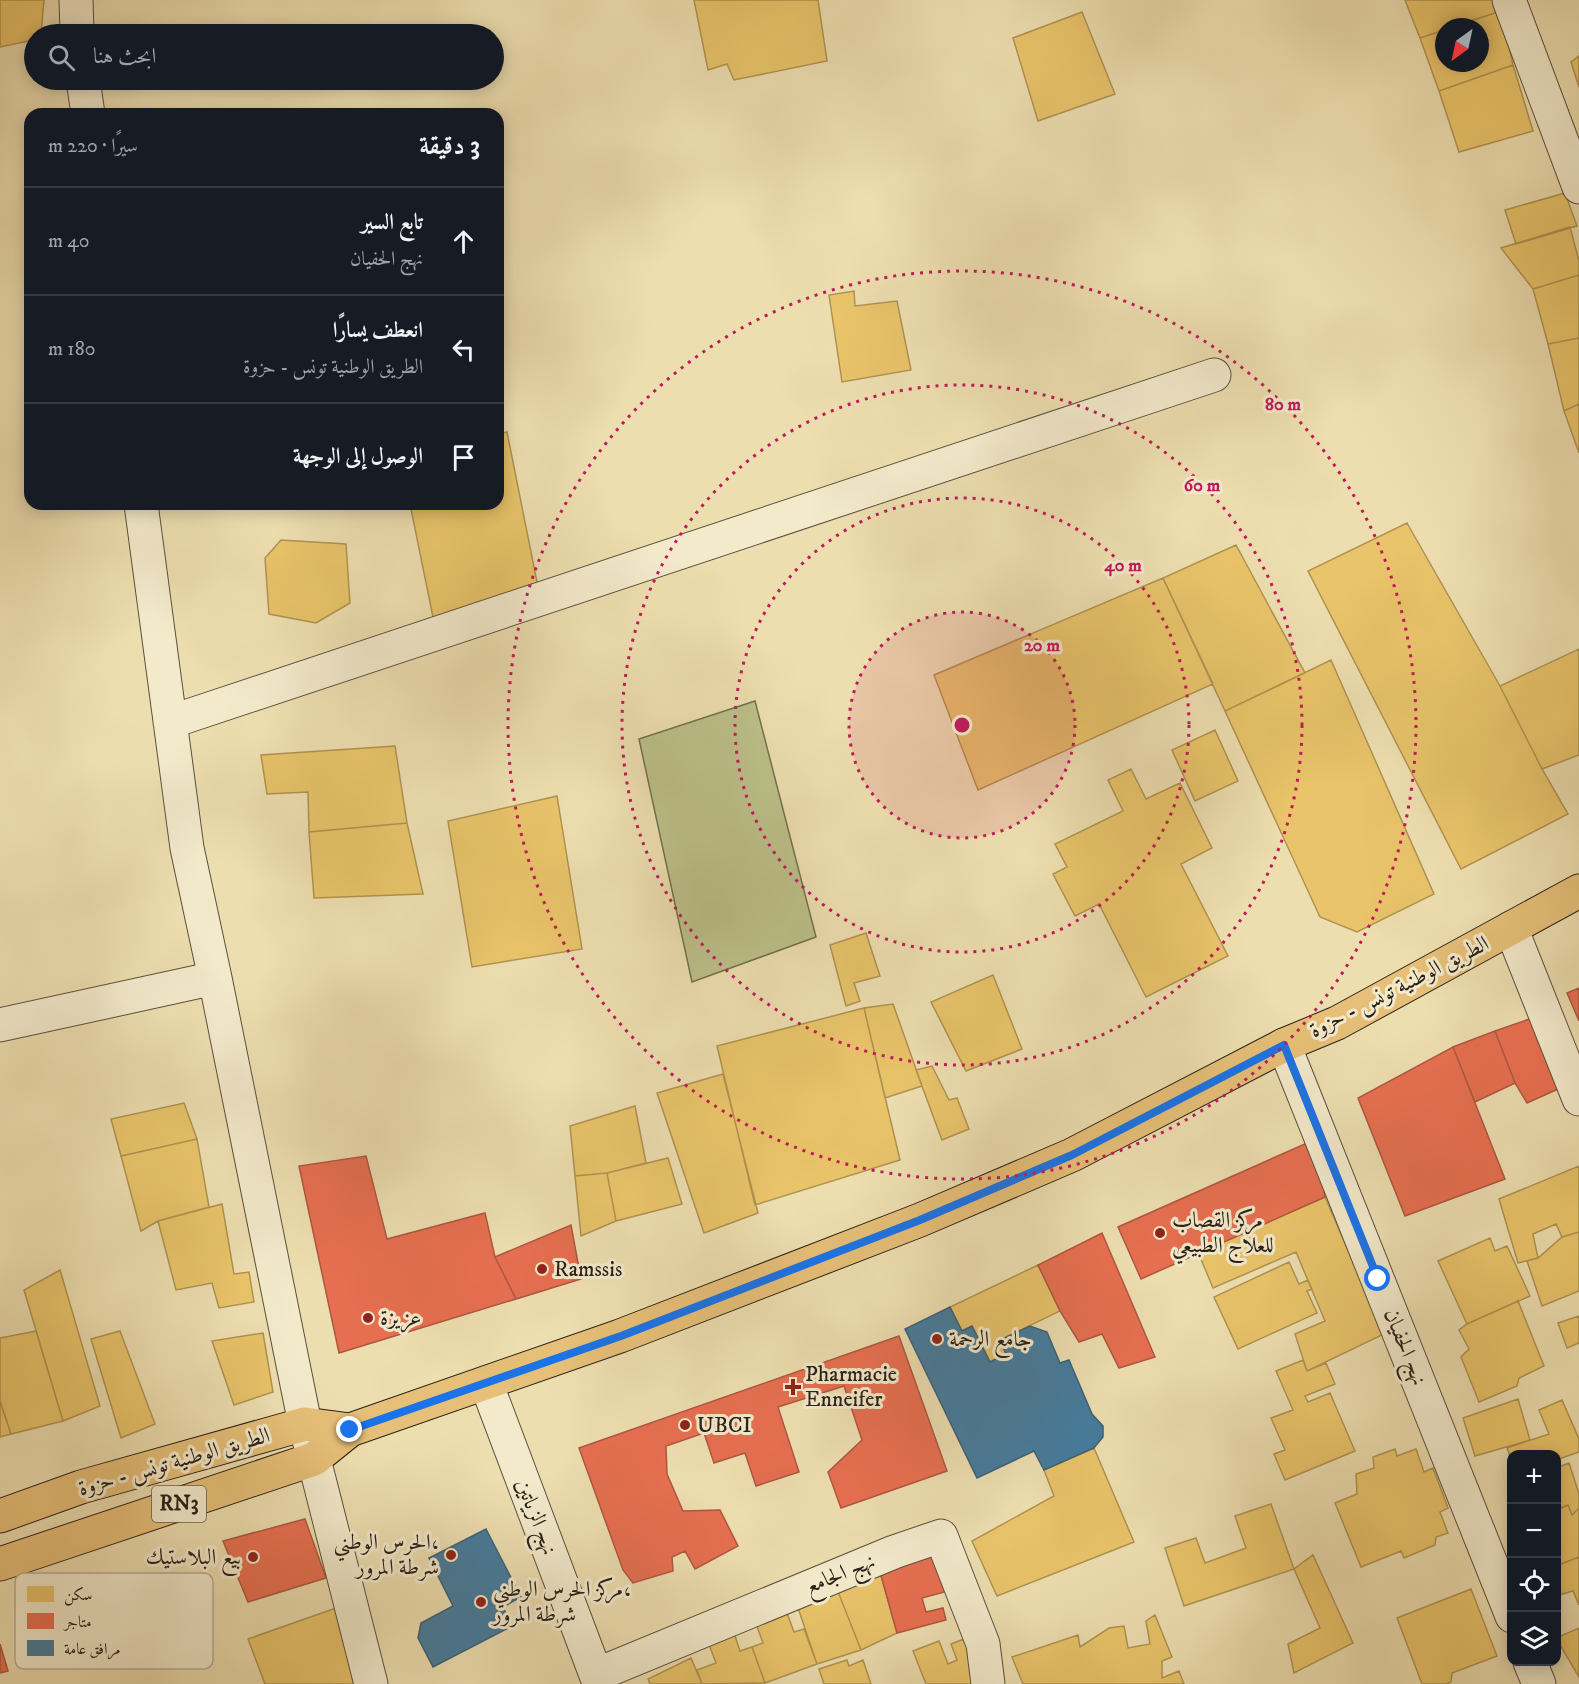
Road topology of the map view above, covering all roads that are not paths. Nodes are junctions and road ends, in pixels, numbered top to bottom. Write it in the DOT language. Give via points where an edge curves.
graph roads {
  1 [pos="76,0"];
  2 [pos="1509,0"];
  3 [pos="77,24"];
  4 [pos="85,90"];
  5 [pos="87,108"];
  6 [pos="1579,187"];
  7 [pos="1214,375"];
  8 [pos="142,510"];
  9 [pos="170,722"];
  10 [pos="1579,891"];
  11 [pos="1511,928"];
  12 [pos="215,978"];
  13 [pos="0,1025"];
  14 [pos="1284,1045"];
  15 [pos="1579,1099"];
  16 [pos="486,1383"];
  17 [pos="305,1424"];
  18 [pos="350,1430"];
  19 [pos="314,1459"];
  20 [pos="0,1516"];
  21 [pos="0,1564"];
  22 [pos="1510,1612"];
  23 [pos="1532,1666"];
  24 [pos="599,1680"];
  25 [pos="371,1684"];
  26 [pos="988,1684"];
  27 [pos="1539,1684"];
  1 -- 3 [label="street"];
  2 -- 6 [label="street"];
  4 -- 5 [label="street"];
  7 -- 9 [label="street"];
  8 -- 9 [label="street"];
  9 -- 12 [label="street" via="187,848"];
  10 -- 11 [label="main road, الطريق الوطنية تونس - حزوة / RN3"];
  11 -- 14 [label="main road, الطريق الوطنية تونس - حزوة / RN3" via="1337,1023"];
  11 -- 15 [label="street"];
  12 -- 13 [label="street"];
  12 -- 17 [label="street"];
  14 -- 16 [label="main road, الطريق الوطنية تونس - حزوة / RN3" via="1072,1155 920,1220 621,1336"];
  14 -- 22 [label="street, نهج الحفيان"];
  16 -- 18 [label="main road, الطريق الوطنية تونس - حزوة / RN3"];
  16 -- 24 [label="street, نهج الزياتين"];
  17 -- 18 [label="main road, الطريق الوطنية تونس - حزوة / RN3"];
  17 -- 19 [label="street"];
  17 -- 20 [label="main road, الطريق الوطنية تونس - حزوة / RN3" via="81,1487"];
  18 -- 19 [label="main road, الطريق الوطنية تونس - حزوة / RN3"];
  19 -- 21 [label="main road, الطريق الوطنية تونس - حزوة / RN3"];
  19 -- 25 [label="street"];
  23 -- 27 [label="street"];
  24 -- 26 [label="street, نهج الجامع" via="894,1552 941,1536 983,1644"];
}
